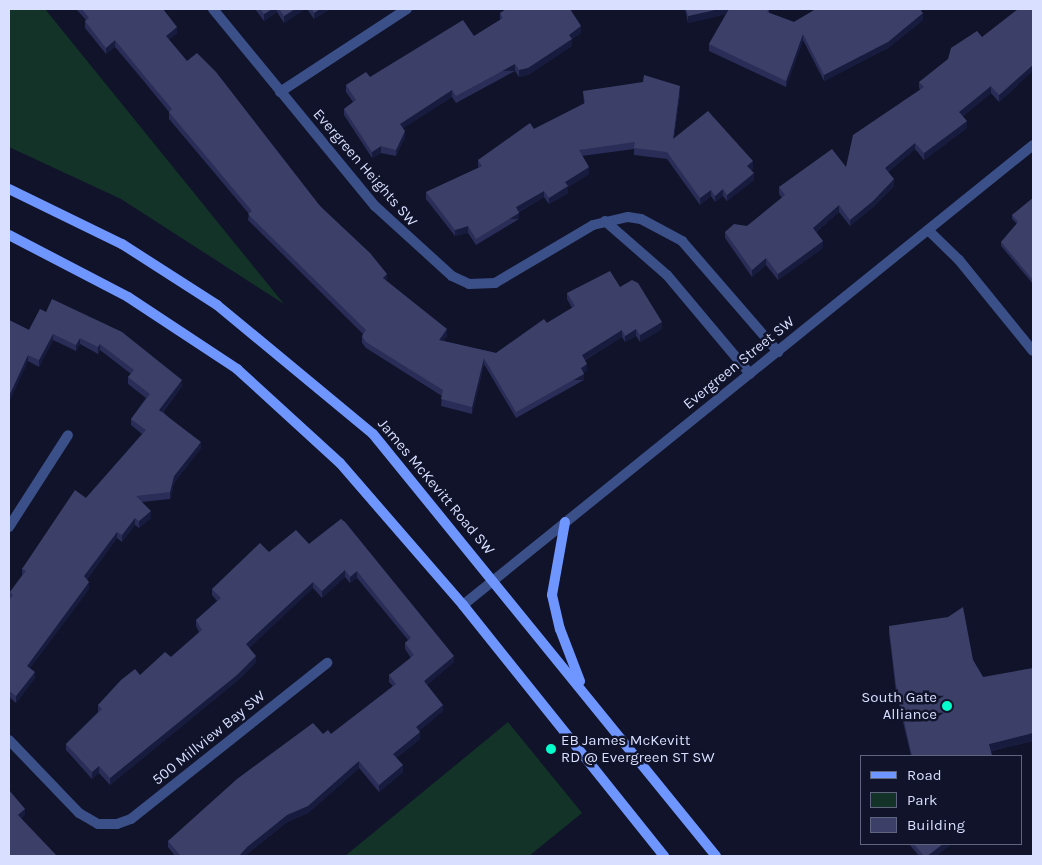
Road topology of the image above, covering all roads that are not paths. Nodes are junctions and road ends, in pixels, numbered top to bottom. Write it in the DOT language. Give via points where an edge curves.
graph roads {
  1 [pos="213,9"];
  2 [pos="408,9"];
  3 [pos="280,92"];
  4 [pos="1033,145"];
  5 [pos="9,189"];
  6 [pos="605,221"];
  7 [pos="928,230"];
  8 [pos="9,235"];
  9 [pos="1033,351"];
  10 [pos="778,352"];
  11 [pos="750,374"];
  12 [pos="68,434"];
  13 [pos="565,522"];
  14 [pos="9,527"];
  15 [pos="494,579"];
  16 [pos="463,605"];
  17 [pos="328,663"];
  18 [pos="584,692"];
  19 [pos="9,740"];
  20 [pos="664,856"];
  21 [pos="716,856"];
  1 -- 3 [label="street, Evergreen Heights SW"];
  2 -- 3 [label="street"];
  3 -- 6 [label="street, Evergreen Heights SW" via="375,206 452,276 469,284 495,283"];
  4 -- 7 [label="street, Evergreen Street SW"];
  5 -- 15 [label="main road, James McKevitt Road SW" via="122,244 262,338 374,434"];
  6 -- 10 [label="street, Evergreen Heights SW" via="641,219 674,233"];
  6 -- 11 [label="street" via="668,275"];
  7 -- 9 [label="street" via="959,260"];
  7 -- 10 [label="street, Evergreen Street SW"];
  8 -- 16 [label="main road" via="128,297 237,369 340,463"];
  10 -- 11 [label="street, Evergreen Street SW"];
  11 -- 13 [label="street, Evergreen Street SW"];
  12 -- 14 [label="street"];
  13 -- 15 [label="street, Evergreen Street SW"];
  13 -- 18 [label="main road" via="552,594 560,630"];
  15 -- 16 [label="street, Evergreen Street SW"];
  15 -- 18 [label="main road, James McKevitt Road SW"];
  16 -- 20 [label="main road"];
  17 -- 19 [label="street, 500 Millview Bay SW" via="131,820 104,825 79,813"];
  18 -- 21 [label="main road, James McKevitt Road SW"];
}
